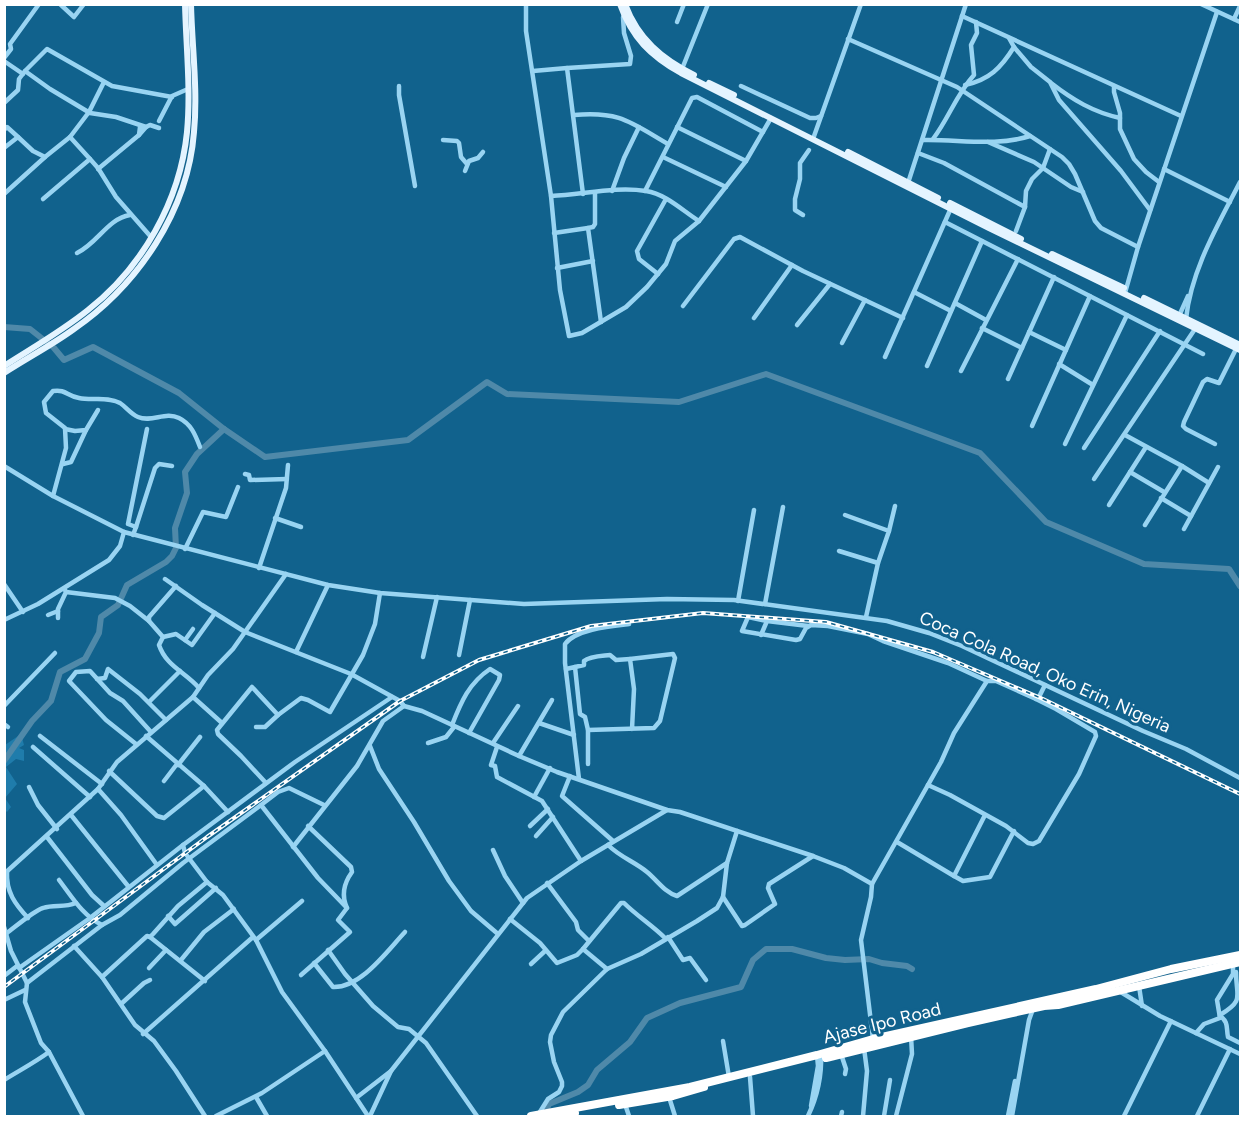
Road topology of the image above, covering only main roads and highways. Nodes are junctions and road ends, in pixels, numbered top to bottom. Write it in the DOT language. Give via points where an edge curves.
graph roads {
  1 [pos="185,4"];
  2 [pos="191,4"];
  3 [pos="622,7"];
  4 [pos="814,138"];
  5 [pos="1126,291"];
  6 [pos="1178,318"];
  7 [pos="1239,348"];
  8 [pos="8,366"];
  9 [pos="4,373"];
  10 [pos="1240,955"];
  11 [pos="1237,967"];
  12 [pos="874,1042"];
  13 [pos="819,1057"];
  14 [pos="641,1099"];
  15 [pos="549,1115"];
  1 -- 8 [label="main road" via="187,133 172,195 130,269 88,310"];
  2 -- 8 [label="main road" via="194,135 179,197 154,247 122,288 93,314"];
  3 -- 4 [label="main road" via="648,45 665,59"];
  3 -- 4 [label="main road" via="641,42 661,61"];
  4 -- 5 [label="main road"];
  4 -- 5 [label="main road"];
  5 -- 6 [label="main road"];
  6 -- 7 [label="main road"];
  6 -- 7 [label="main road"];
  8 -- 9 [label="main road"];
  10 -- 12 [label="highway, Ajase Ipo Road"];
  11 -- 12 [label="highway, Ajase Ipo Road"];
  12 -- 13 [label="highway, Ajase Ipo Road"];
  12 -- 13 [label="highway, Ajase Ipo Road" via="864,1048"];
  13 -- 14 [label="highway, Ajase Ipo Road"];
  13 -- 14 [label="highway, Ajase Ipo Road" via="669,1097"];
  14 -- 15 [label="highway, Ajase Ipo Road"];
  14 -- 15 [label="highway, Ajase Ipo Road"];
}
